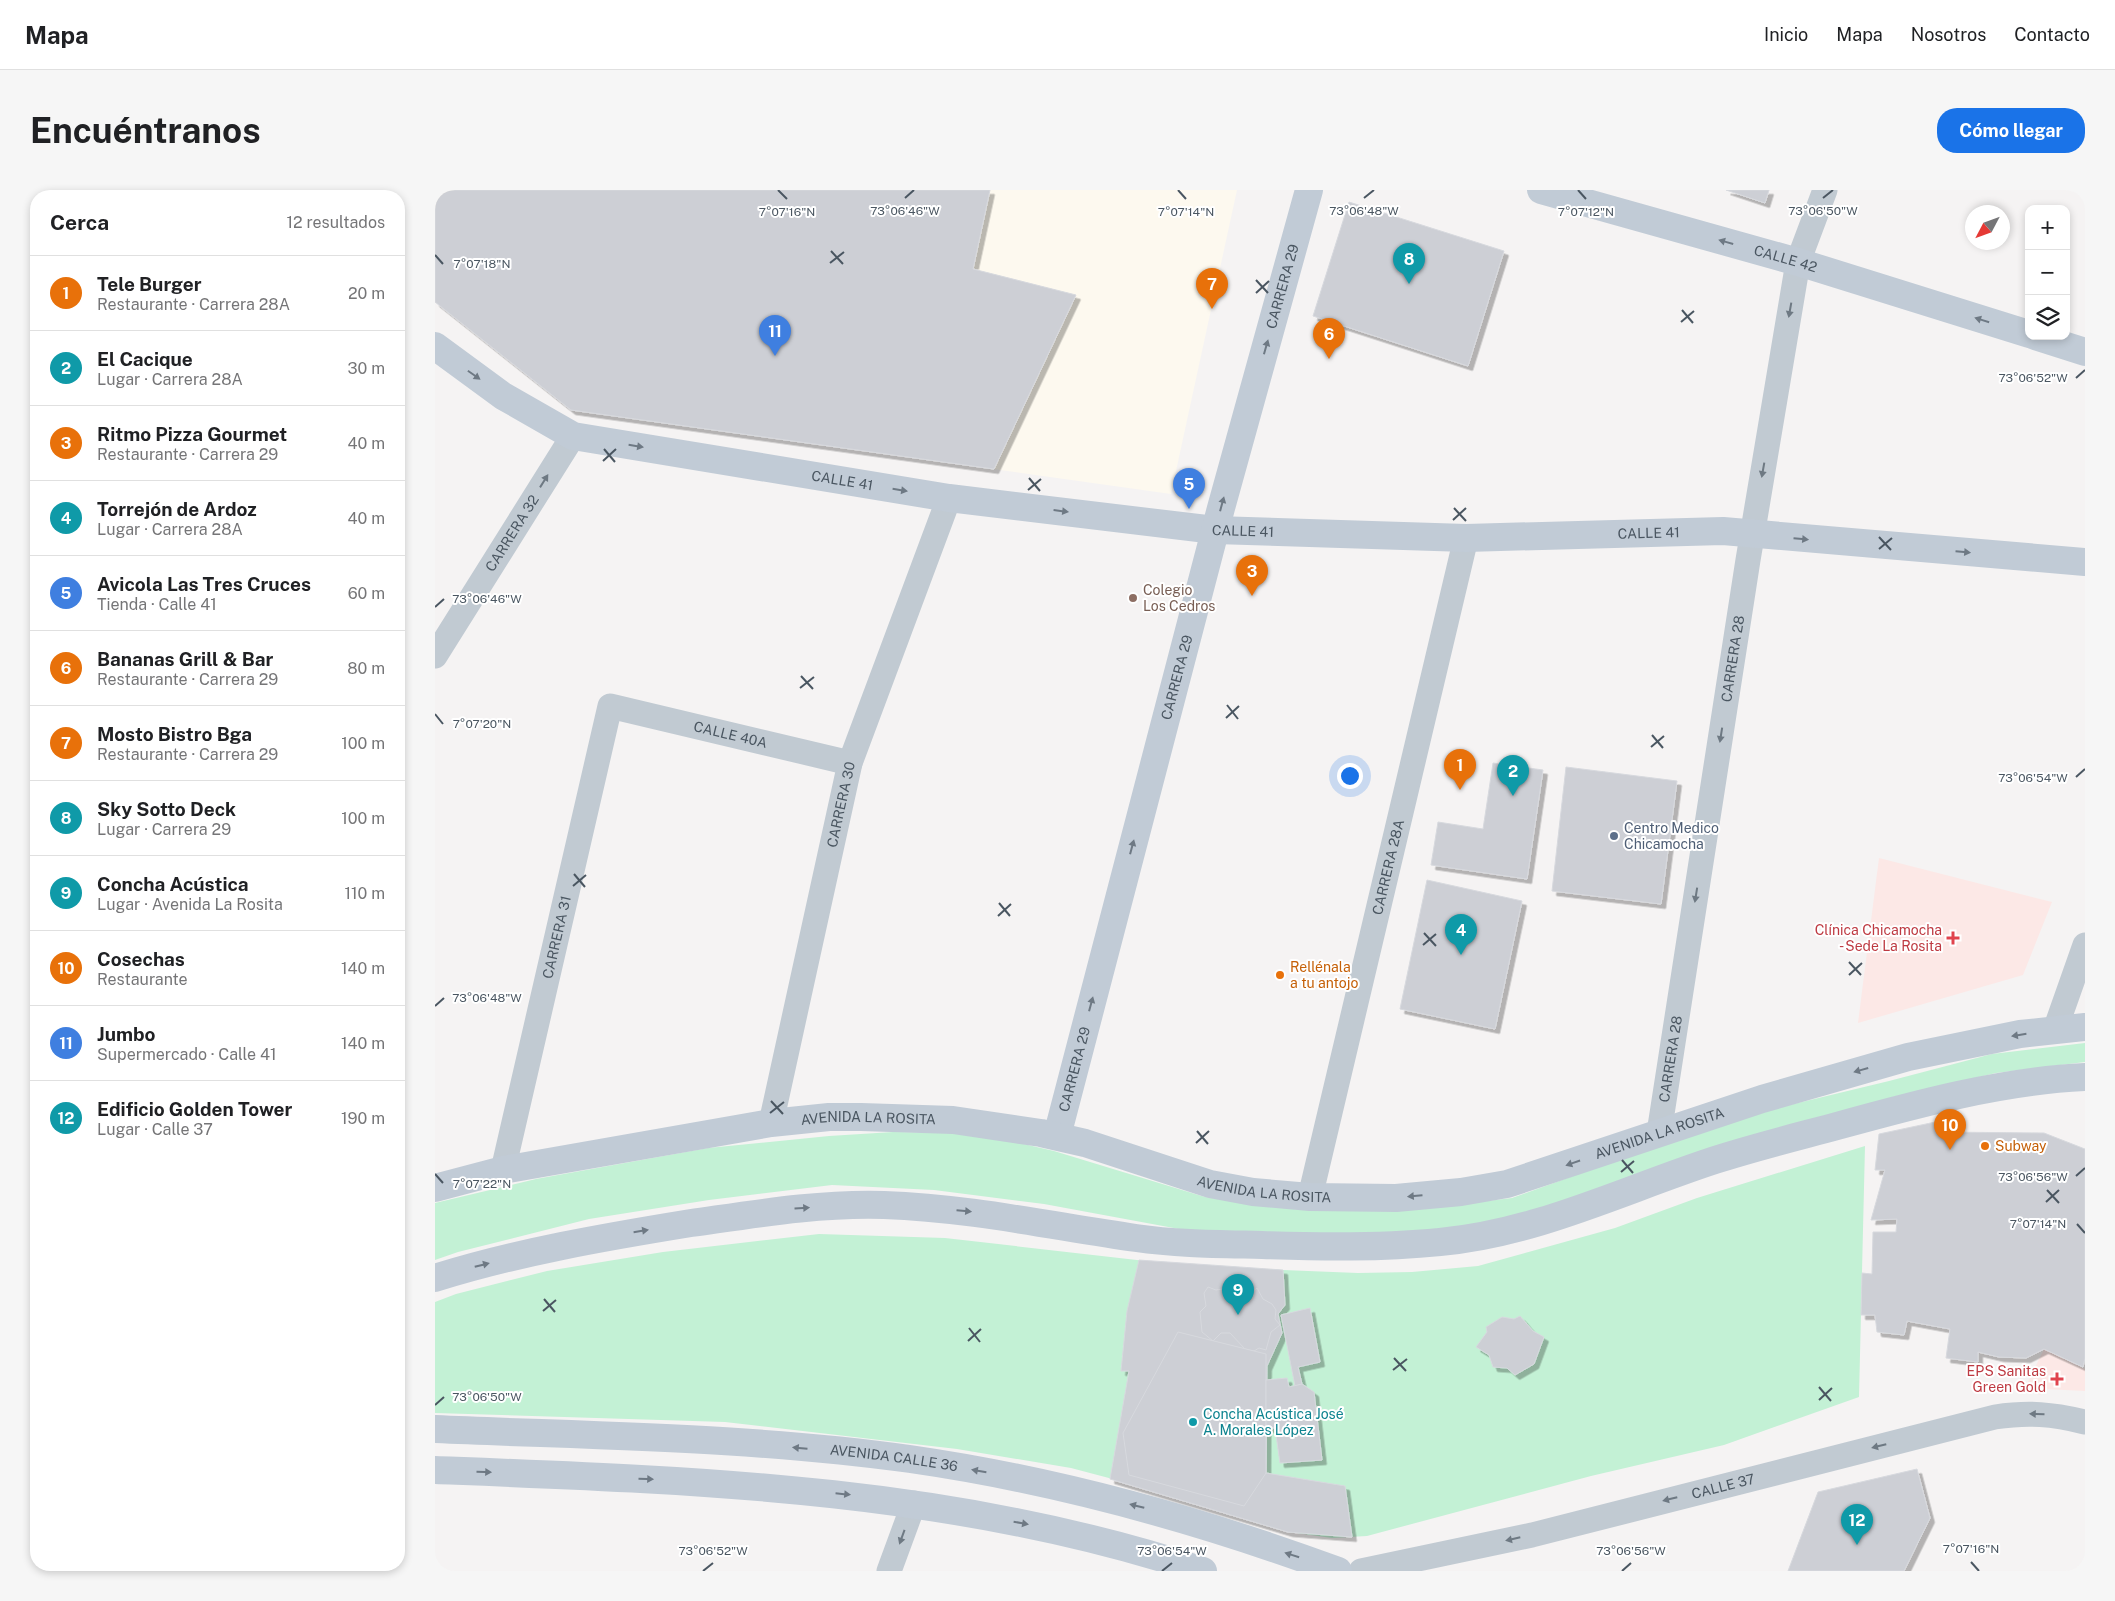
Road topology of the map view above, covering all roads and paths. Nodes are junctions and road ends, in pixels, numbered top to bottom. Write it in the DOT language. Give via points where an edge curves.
graph roads {
  1 [pos="1309,190"];
  2 [pos="1541,190"];
  3 [pos="1825,190"];
  4 [pos="1798,262"];
  5 [pos="2025,333"];
  6 [pos="2048,340"];
  7 [pos="435,346"];
  8 [pos="2085,352"];
  9 [pos="573,436"];
  10 [pos="949,498"];
  11 [pos="1215,530"];
  12 [pos="1752,535"];
  13 [pos="1466,538"];
  14 [pos="2085,562"];
  15 [pos="435,656"];
  16 [pos="610,706"];
  17 [pos="850,763"];
  18 [pos="2085,945"];
  19 [pos="2085,1027"];
  20 [pos="2055,1030"];
  21 [pos="2085,1077"];
  22 [pos="771,1124"];
  23 [pos="1659,1133"];
  24 [pos="1057,1136"];
  25 [pos="503,1170"];
  26 [pos="435,1188"];
  27 [pos="1310,1197"];
  28 [pos="435,1278"];
  29 [pos="2085,1422"];
  30 [pos="435,1429"];
  31 [pos="437,1476"];
  32 [pos="914,1503"];
  33 [pos="889,1571"];
  34 [pos="1203,1571"];
  35 [pos="1338,1571"];
  36 [pos="1361,1571"];
  11 -- 1 [label="main road, CARRERA 29, one-way"];
  4 -- 2 [label="main road, CALLE 42, one-way"];
  3 -- 4 [label="street, CARRERA 28"];
  5 -- 4 [label="main road, CALLE 42, one-way"];
  4 -- 12 [label="street, CARRERA 28, one-way"];
  6 -- 8 [label="main road"];
  7 -- 9 [label="main road, CALLE 41, one-way" via="503,396"];
  9 -- 10 [label="main road, CALLE 41, one-way"];
  15 -- 9 [label="street, CARRERA 32, one-way"];
  10 -- 11 [label="main road, CALLE 41, one-way"];
  10 -- 17 [label="street, CARRERA 30"];
  11 -- 13 [label="main road, CALLE 41"];
  24 -- 11 [label="main road, CARRERA 29, one-way"];
  12 -- 13 [label="main road, CALLE 41" via="1723,532"];
  12 -- 14 [label="main road, CALLE 41, one-way"];
  12 -- 23 [label="street, CARRERA 28, one-way"];
  13 -- 27 [label="street, CARRERA 28A"];
  16 -- 17 [label="street, CALLE 40A"];
  16 -- 25 [label="street, CARRERA 31"];
  17 -- 22 [label="street, CARRERA 30"];
  18 -- 20 [label="street"];
  19 -- 20 [label="main road, AVENIDA LA ROSITA"];
  20 -- 23 [label="main road, AVENIDA LA ROSITA, one-way" via="1908,1057 1761,1099"];
  28 -- 21 [label="main road, one-way" via="535,1251 637,1232 783,1209 837,1206 882,1205 971,1211 1170,1242 1297,1246 1443,1242 1515,1230 1715,1160 1895,1110 2055,1078"];
  22 -- 24 [label="main road, AVENIDA LA ROSITA" via="829,1117 953,1120"];
  22 -- 25 [label="main road, AVENIDA LA ROSITA"];
  23 -- 27 [label="main road, AVENIDA LA ROSITA, one-way" via="1507,1184 1396,1198"];
  24 -- 27 [label="main road, AVENIDA LA ROSITA" via="1085,1142 1210,1184"];
  25 -- 26 [label="main road, AVENIDA LA ROSITA"];
  29 -- 36 [label="street, CALLE 37, one-way" via="2051,1414 2020,1413 1995,1417 1532,1535"];
  35 -- 30 [label="main road, AVENIDA CALLE 36, one-way" via="1164,1513 1050,1485 909,1459 694,1441"];
  31 -- 32 [label="main road, one-way" via="737,1485"];
  32 -- 33 [label="street, one-way"];
  32 -- 34 [label="main road, one-way" via="1061,1530"];
}
